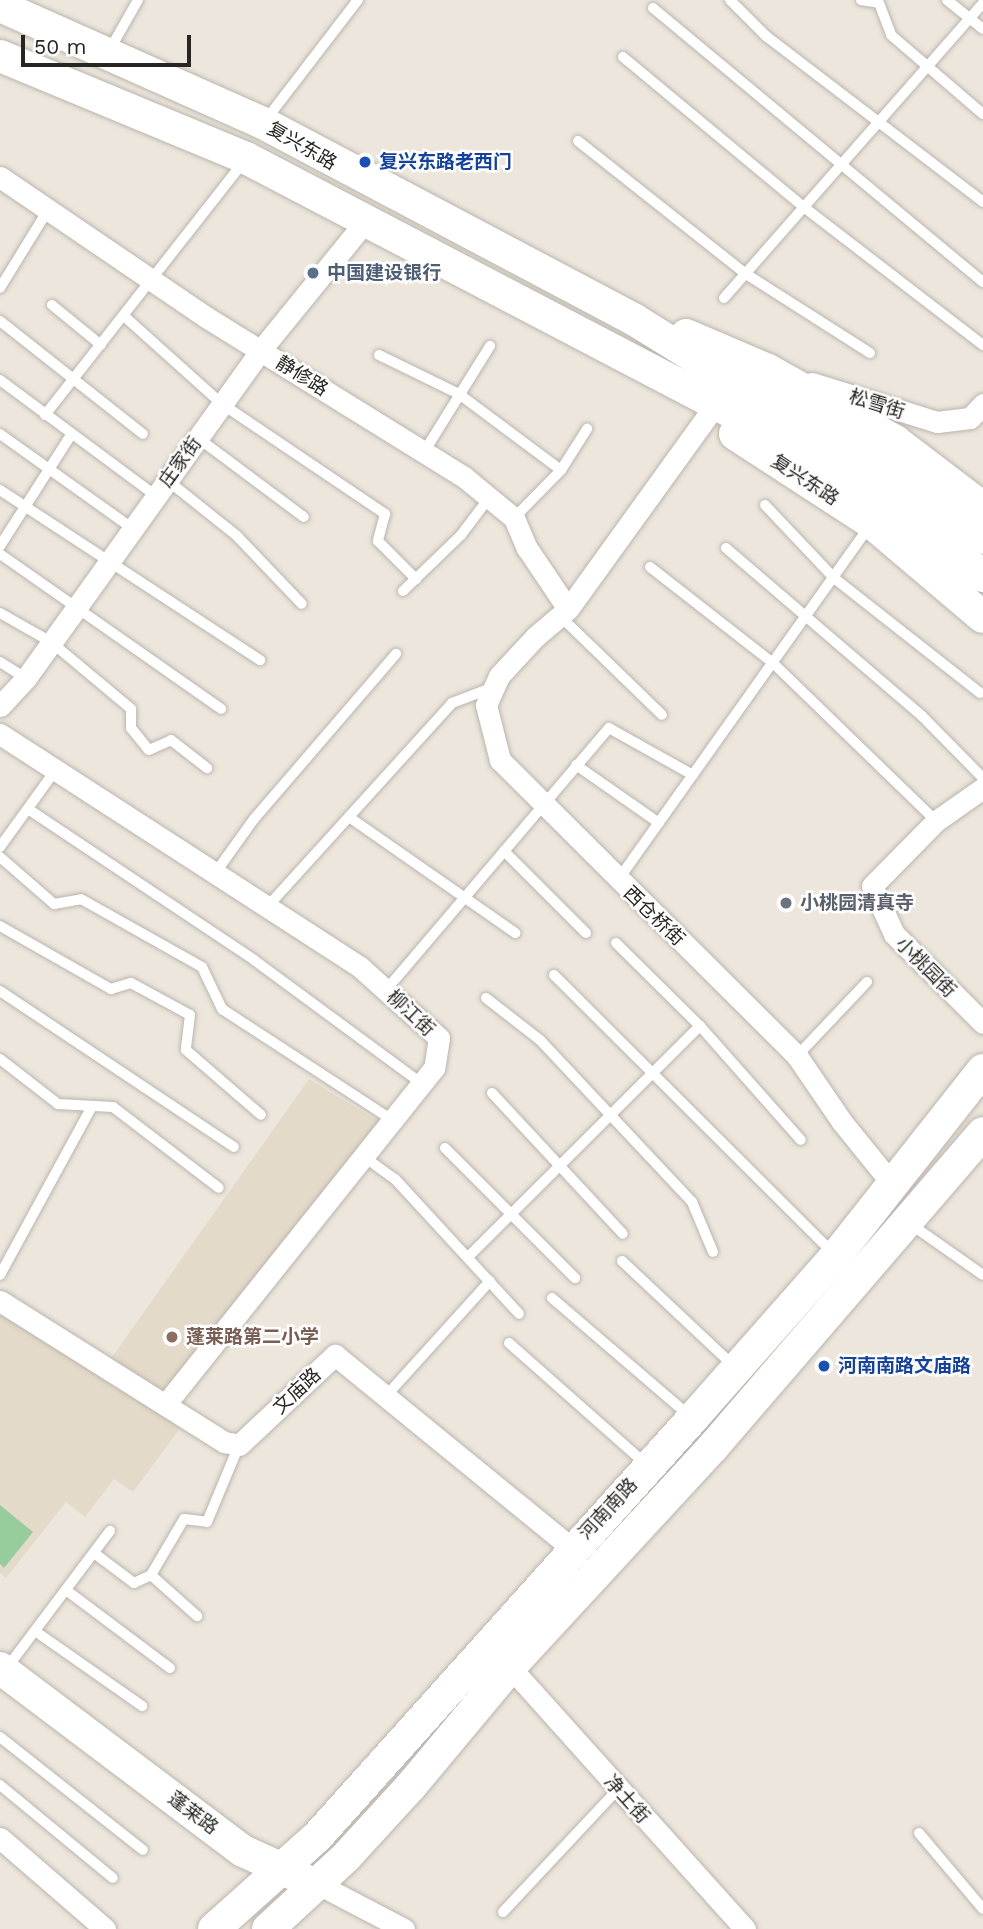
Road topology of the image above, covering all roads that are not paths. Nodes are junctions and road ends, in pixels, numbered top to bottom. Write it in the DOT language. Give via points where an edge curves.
graph roads {
  1 [pos="138,0"];
  2 [pos="358,0"];
  3 [pos="730,0"];
  4 [pos="861,0"];
  5 [pos="947,0"];
  6 [pos="983,3"];
  7 [pos="0,6"];
  8 [pos="653,8"];
  9 [pos="970,19"];
  10 [pos="983,29"];
  11 [pos="107,53"];
  12 [pos="0,56"];
  13 [pos="622,57"];
  14 [pos="929,68"];
  15 [pos="983,114"];
  16 [pos="263,123"];
  17 [pos="881,124"];
  18 [pos="578,141"];
  19 [pos="246,158"];
  20 [pos="843,166"];
  21 [pos="0,177"];
  22 [pos="983,202"];
  23 [pos="805,208"];
  24 [pos="48,210"];
  25 [pos="365,222"];
  26 [pos="746,274"];
  27 [pos="152,281"];
  28 [pos="983,282"];
  29 [pos="0,287"];
  30 [pos="724,298"];
  31 [pos="52,305"];
  32 [pos="124,316"];
  33 [pos="635,320"];
  34 [pos="0,321"];
  35 [pos="101,345"];
  36 [pos="983,345"];
  37 [pos="490,346"];
  38 [pos="260,351"];
  39 [pos="870,353"];
  40 [pos="618,354"];
  41 [pos="379,355"];
  42 [pos="768,370"];
  43 [pos="76,377"];
  44 [pos="0,380"];
  45 [pos="459,394"];
  46 [pos="222,404"];
  47 [pos="976,411"];
  48 [pos="45,415"];
  49 [pos="708,415"];
  50 [pos="587,429"];
  51 [pos="0,434"];
  52 [pos="143,434"];
  53 [pos="71,435"];
  54 [pos="198,438"];
  55 [pos="424,452"];
  56 [pos="50,468"];
  57 [pos="561,470"];
  58 [pos="162,488"];
  59 [pos="0,490"];
  60 [pos="489,498"];
  61 [pos="765,505"];
  62 [pos="24,507"];
  63 [pos="983,508"];
  64 [pos="304,517"];
  65 [pos="514,518"];
  66 [pos="872,523"];
  67 [pos="133,528"];
  68 [pos="983,538"];
  69 [pos="0,546"];
  70 [pos="726,548"];
  71 [pos="0,554"];
  72 [pos="107,564"];
  73 [pos="650,567"];
  74 [pos="983,576"];
  75 [pos="834,578"];
  76 [pos="416,579"];
  77 [pos="403,592"];
  78 [pos="302,604"];
  79 [pos="77,607"];
  80 [pos="564,612"];
  81 [pos="0,613"];
  82 [pos="807,616"];
  83 [pos="983,617"];
  84 [pos="51,642"];
  85 [pos="396,654"];
  86 [pos="260,660"];
  87 [pos="0,662"];
  88 [pos="774,664"];
  89 [pos="26,678"];
  90 [pos="495,687"];
  91 [pos="980,693"];
  92 [pos="0,706"];
  93 [pos="221,709"];
  94 [pos="662,715"];
  95 [pos="0,734"];
  96 [pos="576,765"];
  97 [pos="57,768"];
  98 [pos="207,768"];
  99 [pos="693,775"];
  100 [pos="983,778"];
  101 [pos="983,788"];
  102 [pos="542,803"];
  103 [pos="28,809"];
  104 [pos="349,817"];
  105 [pos="936,821"];
  106 [pos="659,822"];
  107 [pos="0,824"];
  108 [pos="12,831"];
  109 [pos="0,847"];
  110 [pos="504,851"];
  111 [pos="0,857"];
  112 [pos="216,872"];
  113 [pos="618,880"];
  114 [pos="467,897"];
  115 [pos="268,906"];
  116 [pos="0,926"];
  117 [pos="515,933"];
  118 [pos="586,933"];
  119 [pos="616,943"];
  120 [pos="554,975"];
  121 [pos="867,982"];
  122 [pos="386,990"];
  123 [pos="0,991"];
  124 [pos="486,998"];
  125 [pos="983,1023"];
  126 [pos="699,1026"];
  127 [pos="797,1056"];
  128 [pos="0,1059"];
  129 [pos="655,1070"];
  130 [pos="983,1070"];
  131 [pos="421,1083"];
  132 [pos="492,1093"];
  133 [pos="92,1106"];
  134 [pos="261,1115"];
  135 [pos="610,1115"];
  136 [pos="392,1120"];
  137 [pos="983,1133"];
  138 [pos="801,1140"];
  139 [pos="234,1147"];
  140 [pos="445,1148"];
  141 [pos="363,1156"];
  142 [pos="560,1165"];
  143 [pos="893,1185"];
  144 [pos="219,1188"];
  145 [pos="513,1212"];
  146 [pos="907,1222"];
  147 [pos="623,1234"];
  148 [pos="713,1252"];
  149 [pos="469,1256"];
  150 [pos="836,1256"];
  151 [pos="622,1261"];
  152 [pos="0,1275"];
  153 [pos="983,1275"];
  154 [pos="575,1278"];
  155 [pos="490,1281"];
  156 [pos="552,1298"];
  157 [pos="0,1301"];
  158 [pos="519,1314"];
  159 [pos="509,1343"];
  160 [pos="737,1368"];
  161 [pos="386,1396"];
  162 [pos="165,1405"];
  163 [pos="693,1418"];
  164 [pos="239,1445"];
  165 [pos="648,1465"];
  166 [pos="110,1531"];
  167 [pos="572,1548"];
  168 [pos="94,1553"];
  169 [pos="151,1575"];
  170 [pos="66,1590"];
  171 [pos="197,1616"];
  172 [pos="34,1631"];
  173 [pos="510,1667"];
  174 [pos="170,1668"];
  175 [pos="2,1672"];
  176 [pos="142,1706"];
  177 [pos="0,1737"];
  178 [pos="0,1785"];
  179 [pos="618,1789"];
  180 [pos="919,1833"];
  181 [pos="0,1838"];
  182 [pos="143,1850"];
  183 [pos="282,1869"];
  184 [pos="113,1878"];
  185 [pos="317,1884"];
  186 [pos="983,1909"];
  187 [pos="503,1912"];
  188 [pos="105,1929"];
  189 [pos="214,1929"];
  190 [pos="268,1929"];
  191 [pos="404,1929"];
  192 [pos="745,1929"];
  1 -- 11 [label="lane"];
  2 -- 16 [label="lane"];
  3 -- 17 [label="lane" via="766,36"];
  4 -- 14 [label="lane" via="878,3 891,35"];
  5 -- 9 [label="lane"];
  6 -- 9 [label="lane"];
  7 -- 11 [label="main road, 复兴东路"];
  8 -- 20 [label="lane"];
  9 -- 10 [label="lane"];
  9 -- 14 [label="lane"];
  11 -- 16 [label="main road, 复兴东路"];
  12 -- 19 [label="main road, 复兴东路"];
  13 -- 23 [label="lane"];
  14 -- 15 [label="lane"];
  14 -- 17 [label="lane"];
  16 -- 33 [label="main road, 复兴东路"];
  17 -- 20 [label="lane"];
  17 -- 22 [label="lane"];
  18 -- 26 [label="lane"];
  19 -- 25 [label="main road, 复兴东路"];
  19 -- 27 [label="lane"];
  20 -- 23 [label="lane"];
  20 -- 28 [label="lane"];
  21 -- 24 [label="street, 静修路"];
  23 -- 26 [label="lane"];
  23 -- 36 [label="lane"];
  24 -- 27 [label="street, 静修路"];
  24 -- 29 [label="lane"];
  25 -- 38 [label="street, 庄家街"];
  25 -- 40 [label="main road, 复兴东路"];
  26 -- 30 [label="lane"];
  26 -- 39 [label="lane"];
  27 -- 32 [label="lane"];
  27 -- 38 [label="street, 静修路"];
  31 -- 35 [label="lane"];
  32 -- 35 [label="lane"];
  32 -- 46 [label="lane"];
  33 -- 42 [label="main road, 复兴东路" via="704,340"];
  33 -- 68 [label="main road, 复兴东路" via="749,391 883,461"];
  34 -- 43 [label="lane"];
  35 -- 43 [label="lane"];
  37 -- 45 [label="lane"];
  38 -- 46 [label="street, 庄家街"];
  38 -- 55 [label="street, 静修路"];
  40 -- 49 [label="main road, 复兴东路"];
  40 -- 74 [label="main road, 复兴东路" via="883,495"];
  41 -- 45 [label="lane"];
  42 -- 47 [label="street, 松雪街" via="937,422"];
  42 -- 63 [label="main road, 复兴东路" via="895,441"];
  43 -- 48 [label="lane"];
  43 -- 52 [label="lane"];
  44 -- 48 [label="lane"];
  45 -- 55 [label="lane"];
  45 -- 57 [label="lane"];
  46 -- 54 [label="street, 庄家街"];
  46 -- 76 [label="lane" via="384,514 378,541"];
  48 -- 53 [label="lane"];
  49 -- 66 [label="main road, 复兴东路"];
  49 -- 80 [label="street"];
  50 -- 57 [label="lane"];
  51 -- 56 [label="lane"];
  53 -- 56 [label="lane"];
  53 -- 58 [label="lane"];
  54 -- 58 [label="street, 庄家街"];
  54 -- 64 [label="lane"];
  55 -- 60 [label="street, 静修路"];
  56 -- 62 [label="lane"];
  56 -- 67 [label="lane"];
  57 -- 65 [label="lane"];
  58 -- 67 [label="street, 庄家街"];
  58 -- 78 [label="lane" via="236,535"];
  59 -- 62 [label="lane"];
  60 -- 65 [label="street, 静修路"];
  60 -- 76 [label="lane" via="461,535"];
  61 -- 75 [label="lane"];
  62 -- 69 [label="lane"];
  62 -- 72 [label="lane"];
  65 -- 80 [label="street, 静修路"];
  66 -- 75 [label="lane"];
  66 -- 83 [label="main road, 复兴东路"];
  67 -- 72 [label="street, 庄家街"];
  70 -- 82 [label="lane"];
  71 -- 79 [label="lane"];
  72 -- 79 [label="street, 庄家街"];
  72 -- 86 [label="lane" via="175,601"];
  73 -- 88 [label="lane"];
  75 -- 82 [label="lane"];
  75 -- 91 [label="lane"];
  76 -- 77 [label="lane"];
  79 -- 84 [label="street, 庄家街"];
  79 -- 93 [label="lane"];
  80 -- 90 [label="street, 西仓桥街" via="535,636"];
  80 -- 94 [label="lane"];
  81 -- 84 [label="lane"];
  82 -- 88 [label="lane"];
  82 -- 100 [label="lane" via="922,716"];
  84 -- 89 [label="street, 庄家街"];
  84 -- 98 [label="lane" via="131,709 131,728 149,750 171,740"];
  85 -- 112 [label="lane" via="254,819"];
  87 -- 89 [label="lane"];
  88 -- 99 [label="lane"];
  88 -- 105 [label="lane"];
  89 -- 92 [label="street, 庄家街"];
  90 -- 102 [label="street, 西仓桥街" via="486,705 500,760"];
  90 -- 104 [label="lane" via="452,703"];
  95 -- 97 [label="street, 柳江街"];
  96 -- 99 [label="lane" via="609,728"];
  96 -- 102 [label="lane"];
  96 -- 106 [label="lane"];
  97 -- 103 [label="lane"];
  97 -- 112 [label="street, 柳江街"];
  99 -- 106 [label="lane"];
  101 -- 105 [label="street, 小桃园街"];
  102 -- 110 [label="lane"];
  102 -- 113 [label="street, 西仓桥街"];
  103 -- 108 [label="lane"];
  103 -- 131 [label="lane" via="254,960"];
  104 -- 114 [label="lane"];
  104 -- 115 [label="lane"];
  105 -- 125 [label="street, 小桃园街" via="872,886 894,934"];
  106 -- 113 [label="lane"];
  107 -- 108 [label="lane"];
  108 -- 109 [label="lane"];
  110 -- 114 [label="lane"];
  110 -- 118 [label="lane"];
  111 -- 136 [label="lane" via="54,904 81,900 202,967 222,1009"];
  112 -- 115 [label="street, 柳江街"];
  113 -- 127 [label="street, 西仓桥街"];
  114 -- 117 [label="lane"];
  114 -- 122 [label="lane"];
  115 -- 122 [label="street, 柳江街" via="360,967"];
  116 -- 134 [label="lane" via="111,989 131,983 190,1015 186,1050"];
  119 -- 126 [label="lane"];
  120 -- 129 [label="lane"];
  121 -- 127 [label="lane"];
  122 -- 131 [label="street, 柳江街" via="439,1038 434,1068"];
  123 -- 139 [label="lane"];
  124 -- 135 [label="lane" via="540,1040"];
  126 -- 129 [label="lane"];
  126 -- 138 [label="lane"];
  127 -- 143 [label="street, 西仓桥街"];
  128 -- 133 [label="lane" via="58,1104"];
  129 -- 135 [label="lane"];
  129 -- 150 [label="lane"];
  130 -- 143 [label="main road, 河南南路"];
  131 -- 136 [label="street, 柳江街"];
  132 -- 142 [label="lane"];
  133 -- 144 [label="lane" via="113,1107"];
  133 -- 152 [label="lane"];
  135 -- 142 [label="lane"];
  135 -- 148 [label="lane" via="692,1202"];
  136 -- 141 [label="street, 柳江街"];
  137 -- 146 [label="main road, 河南南路"];
  140 -- 145 [label="lane"];
  141 -- 149 [label="lane" via="395,1179"];
  141 -- 162 [label="street, 柳江街"];
  142 -- 145 [label="lane"];
  142 -- 147 [label="lane"];
  143 -- 150 [label="main road, 河南南路"];
  145 -- 149 [label="lane"];
  145 -- 154 [label="lane"];
  146 -- 153 [label="lane"];
  146 -- 173 [label="main road, 河南南路" via="713,1447"];
  149 -- 155 [label="lane"];
  150 -- 160 [label="main road, 河南南路"];
  151 -- 160 [label="lane"];
  155 -- 158 [label="lane"];
  155 -- 161 [label="lane"];
  156 -- 163 [label="lane"];
  157 -- 162 [label="street"];
  159 -- 165 [label="lane"];
  160 -- 163 [label="main road, 河南南路"];
  161 -- 164 [label="street, 文庙路" via="335,1355"];
  161 -- 167 [label="street, 文庙路"];
  162 -- 164 [label="street" via="224,1442"];
  163 -- 165 [label="main road, 河南南路"];
  164 -- 169 [label="lane" via="207,1522 184,1519"];
  165 -- 167 [label="main road, 河南南路"];
  166 -- 168 [label="lane"];
  167 -- 183 [label="main road, 河南南路" via="317,1837"];
  168 -- 169 [label="lane" via="134,1583"];
  168 -- 170 [label="lane"];
  169 -- 171 [label="lane"];
  170 -- 172 [label="lane"];
  170 -- 174 [label="lane"];
  172 -- 175 [label="lane"];
  172 -- 176 [label="lane"];
  173 -- 179 [label="street, 净土街"];
  173 -- 185 [label="main road, 河南南路" via="411,1786"];
  175 -- 183 [label="main road, 蓬莱路" via="243,1852"];
  177 -- 182 [label="lane"];
  178 -- 184 [label="lane"];
  179 -- 187 [label="lane"];
  179 -- 192 [label="street, 净土街"];
  180 -- 186 [label="lane"];
  181 -- 188 [label="street"];
  183 -- 185 [label="main road, 蓬莱路"];
  183 -- 189 [label="main road, 河南南路"];
  185 -- 190 [label="main road, 河南南路"];
  185 -- 191 [label="street, 蓬莱路"];
}
